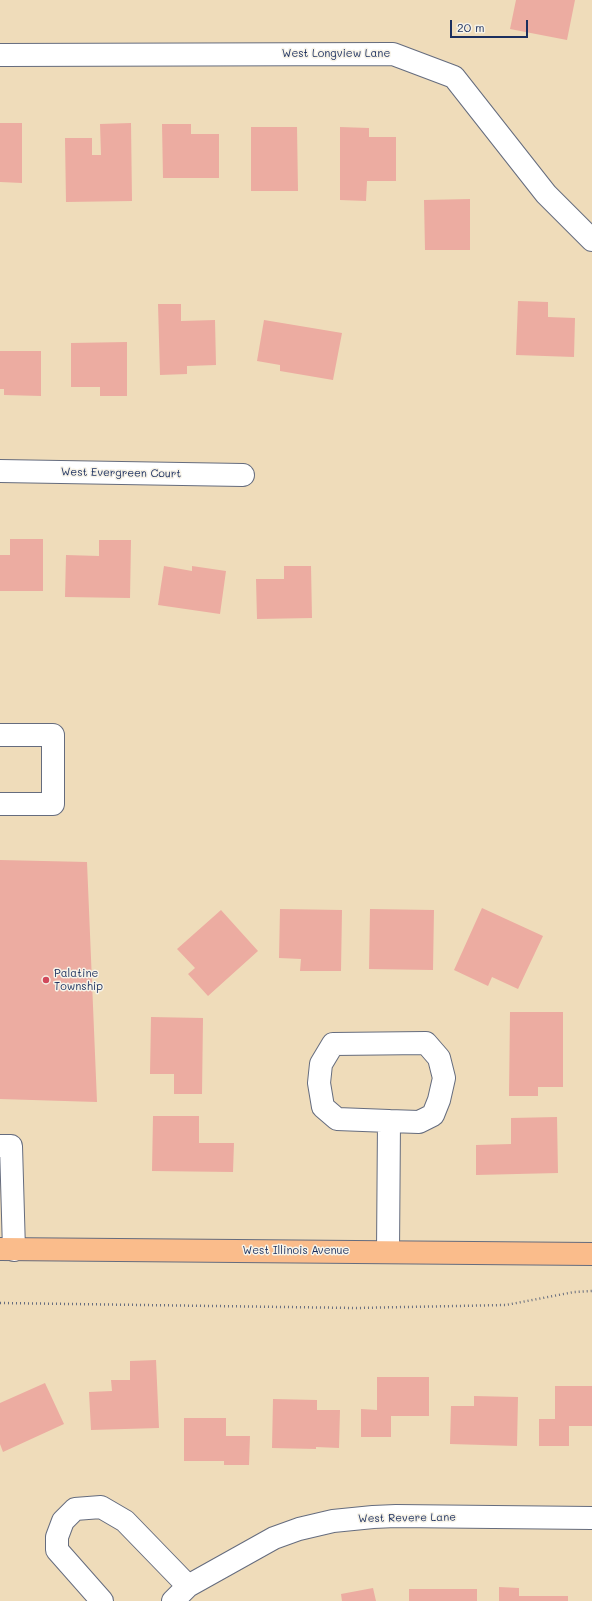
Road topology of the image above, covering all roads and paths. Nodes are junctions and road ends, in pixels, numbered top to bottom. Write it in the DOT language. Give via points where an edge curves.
graph roads {
  1 [pos="0,55"];
  2 [pos="592,240"];
  3 [pos="0,471"];
  4 [pos="243,475"];
  5 [pos="0,735"];
  6 [pos="0,804"];
  7 [pos="389,1121"];
  8 [pos="0,1146"];
  9 [pos="7,1249"];
  10 [pos="388,1252"];
  11 [pos="592,1254"];
  12 [pos="592,1291"];
  13 [pos="0,1303"];
  14 [pos="592,1518"];
  15 [pos="188,1586"];
  16 [pos="102,1601"];
  17 [pos="173,1601"];
  1 -- 2 [label="street, West Longview Lane" via="394,54 454,77 546,194"];
  3 -- 4 [label="street, West Evergreen Court"];
  5 -- 6 [label="street" via="54,735 53,804"];
  7 -- 7 [label="street" via="419,1122 433,1115 444,1078 439,1058 426,1043 333,1044 320,1064 319,1083 323,1107 337,1119"];
  7 -- 10 [label="street"];
  8 -- 9 [label="street" via="11,1146"];
  9 -- 10 [label="main road, West Illinois Avenue"];
  10 -- 11 [label="main road, West Illinois Avenue"];
  12 -- 13 [label="path" via="506,1305 356,1308"];
  14 -- 15 [label="street, West Revere Lane" via="388,1516 333,1521 274,1538"];
  15 -- 16 [label="street" via="125,1521 101,1507 75,1509 63,1521 57,1536 57,1550"];
  15 -- 17 [label="street, West Revere Lane"];
}
